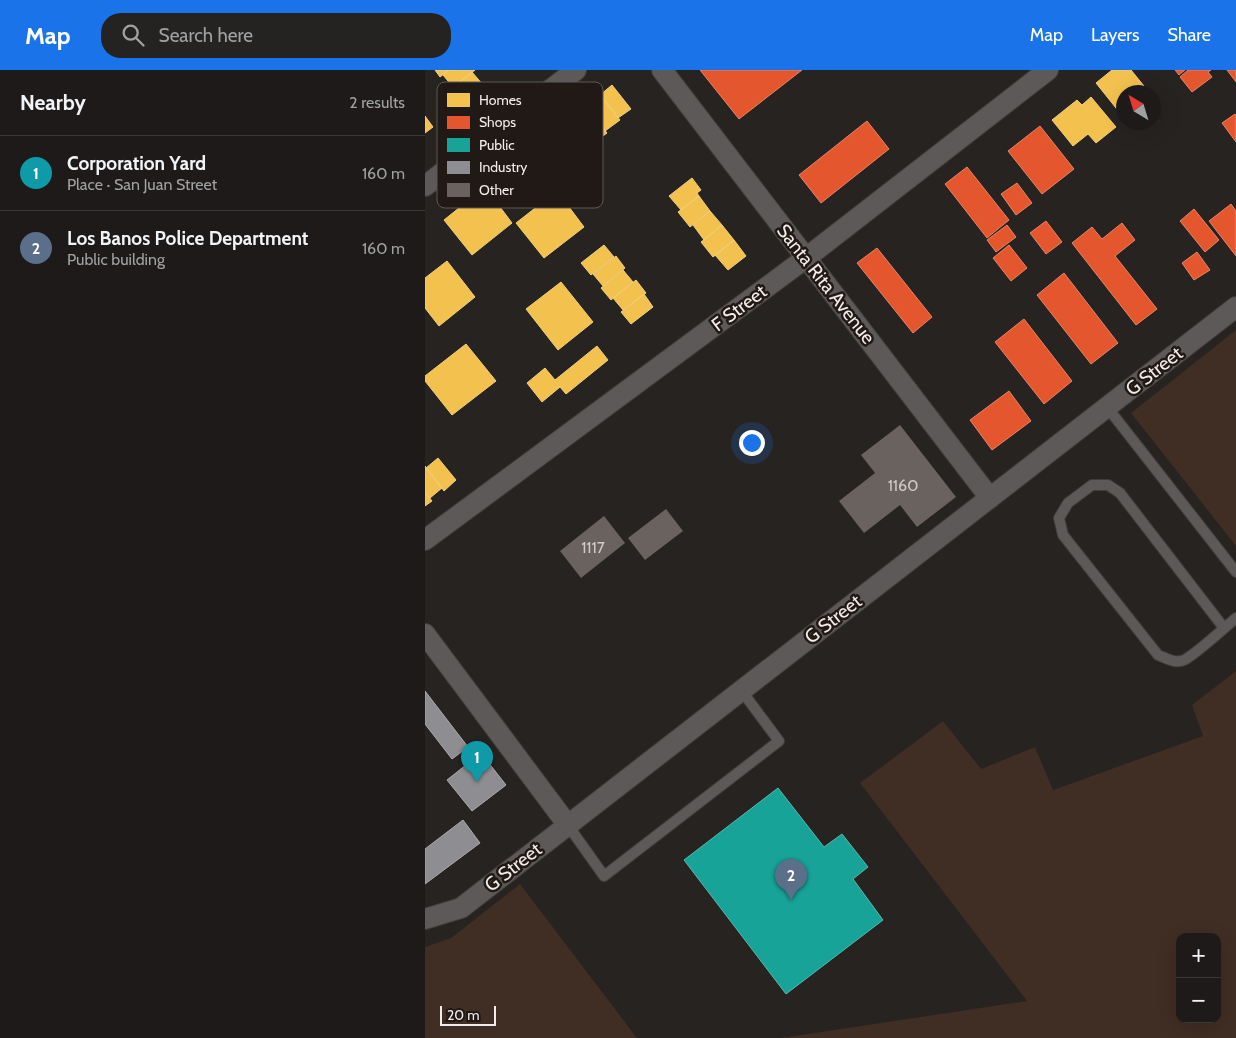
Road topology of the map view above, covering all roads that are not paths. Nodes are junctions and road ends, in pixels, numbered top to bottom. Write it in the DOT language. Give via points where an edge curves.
graph roads {
  1 [pos="576,70"];
  2 [pos="662,70"];
  3 [pos="1048,70"];
  4 [pos="560,82"];
  5 [pos="437,177"];
  6 [pos="425,186"];
  7 [pos="806,258"];
  8 [pos="1236,307"];
  9 [pos="1107,407"];
  10 [pos="990,498"];
  11 [pos="425,540"];
  12 [pos="1236,572"];
  13 [pos="1236,618"];
  14 [pos="1224,628"];
  15 [pos="425,634"];
  16 [pos="741,690"];
  17 [pos="567,824"];
  18 [pos="425,919"];
  1 -- 4 [label="street"];
  2 -- 7 [label="street, Santa Rita Avenue"];
  3 -- 7 [label="street, F Street"];
  5 -- 6 [label="street"];
  7 -- 10 [label="street, Santa Rita Avenue"];
  7 -- 11 [label="street, F Street"];
  8 -- 9 [label="street, G Street"];
  9 -- 10 [label="street, G Street"];
  9 -- 12 [label="lane"];
  10 -- 16 [label="street, G Street"];
  13 -- 14 [label="lane"];
  14 -- 14 [label="lane" via="1183,660 1171,661 1158,655 1063,535 1059,518 1068,504 1092,485 1108,485 1120,493"];
  15 -- 17 [label="street"];
  16 -- 17 [label="street, G Street"];
  16 -- 17 [label="lane" via="779,741 604,876"];
  17 -- 18 [label="street, G Street" via="461,908"];
}
